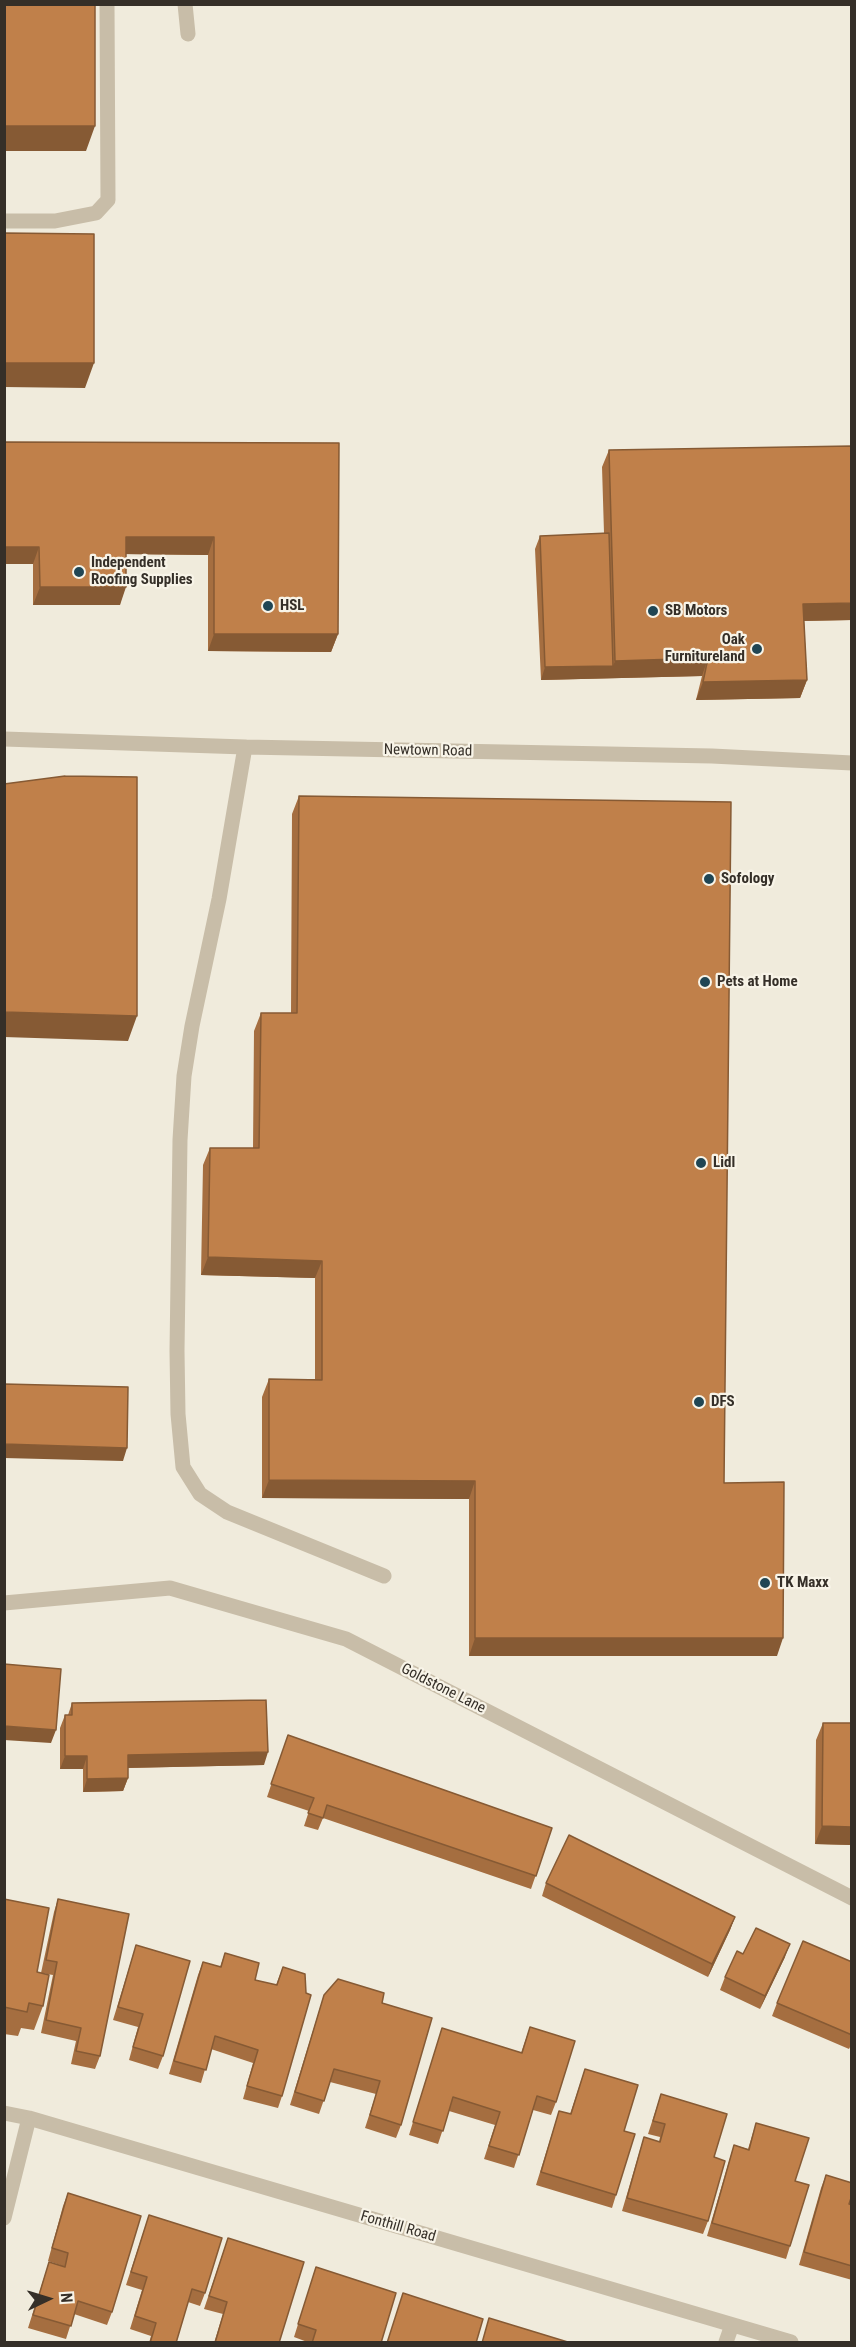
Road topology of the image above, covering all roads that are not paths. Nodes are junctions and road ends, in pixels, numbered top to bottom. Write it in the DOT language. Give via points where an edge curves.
graph roads {
  1 [pos="106,4"];
  2 [pos="186,4"];
  3 [pos="188,34"];
  4 [pos="4,221"];
  5 [pos="4,740"];
  6 [pos="245,747"];
  7 [pos="852,764"];
  8 [pos="384,1576"];
  9 [pos="4,1603"];
  10 [pos="852,1898"];
  11 [pos="4,2113"];
  12 [pos="29,2118"];
  13 [pos="4,2218"];
  14 [pos="732,2325"];
  15 [pos="726,2343"];
  16 [pos="791,2343"];
  1 -- 4 [label="street" via="108,200 96,213 55,221"];
  2 -- 3 [label="street"];
  5 -- 6 [label="street, Newtown Road"];
  6 -- 7 [label="street, Newtown Road" via="712,756"];
  6 -- 8 [label="street" via="184,1076 177,1351 183,1467 200,1494 227,1512"];
  9 -- 10 [label="street, Goldstone Lane" via="170,1588 346,1639"];
  11 -- 12 [label="street, Fonthill Road"];
  12 -- 13 [label="street"];
  12 -- 14 [label="street, Fonthill Road"];
  14 -- 15 [label="street"];
  14 -- 16 [label="street, Fonthill Road"];
}
